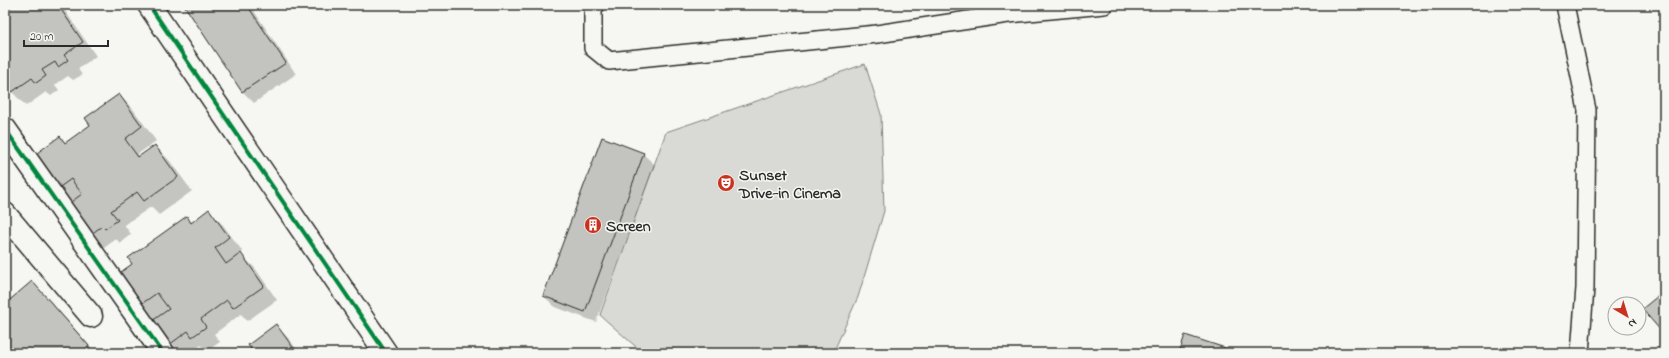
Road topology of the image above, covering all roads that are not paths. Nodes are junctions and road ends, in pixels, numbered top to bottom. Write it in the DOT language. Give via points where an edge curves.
graph roads {
  1 [pos="149,5"];
  2 [pos="596,5"];
  3 [pos="1104,5"];
  4 [pos="1565,5"];
  5 [pos="5,129"];
  6 [pos="5,214"];
  7 [pos="91,316"];
  8 [pos="163,353"];
  9 [pos="386,353"];
  10 [pos="1580,353"];
  1 -- 9 [label="street"];
  2 -- 3 [label="lane" via="593,9 593,48 609,61 878,34 1008,14"];
  4 -- 10 [label="lane" via="1587,110 1585,288"];
  5 -- 8 [label="street"];
  6 -- 7 [label="street"];
}
